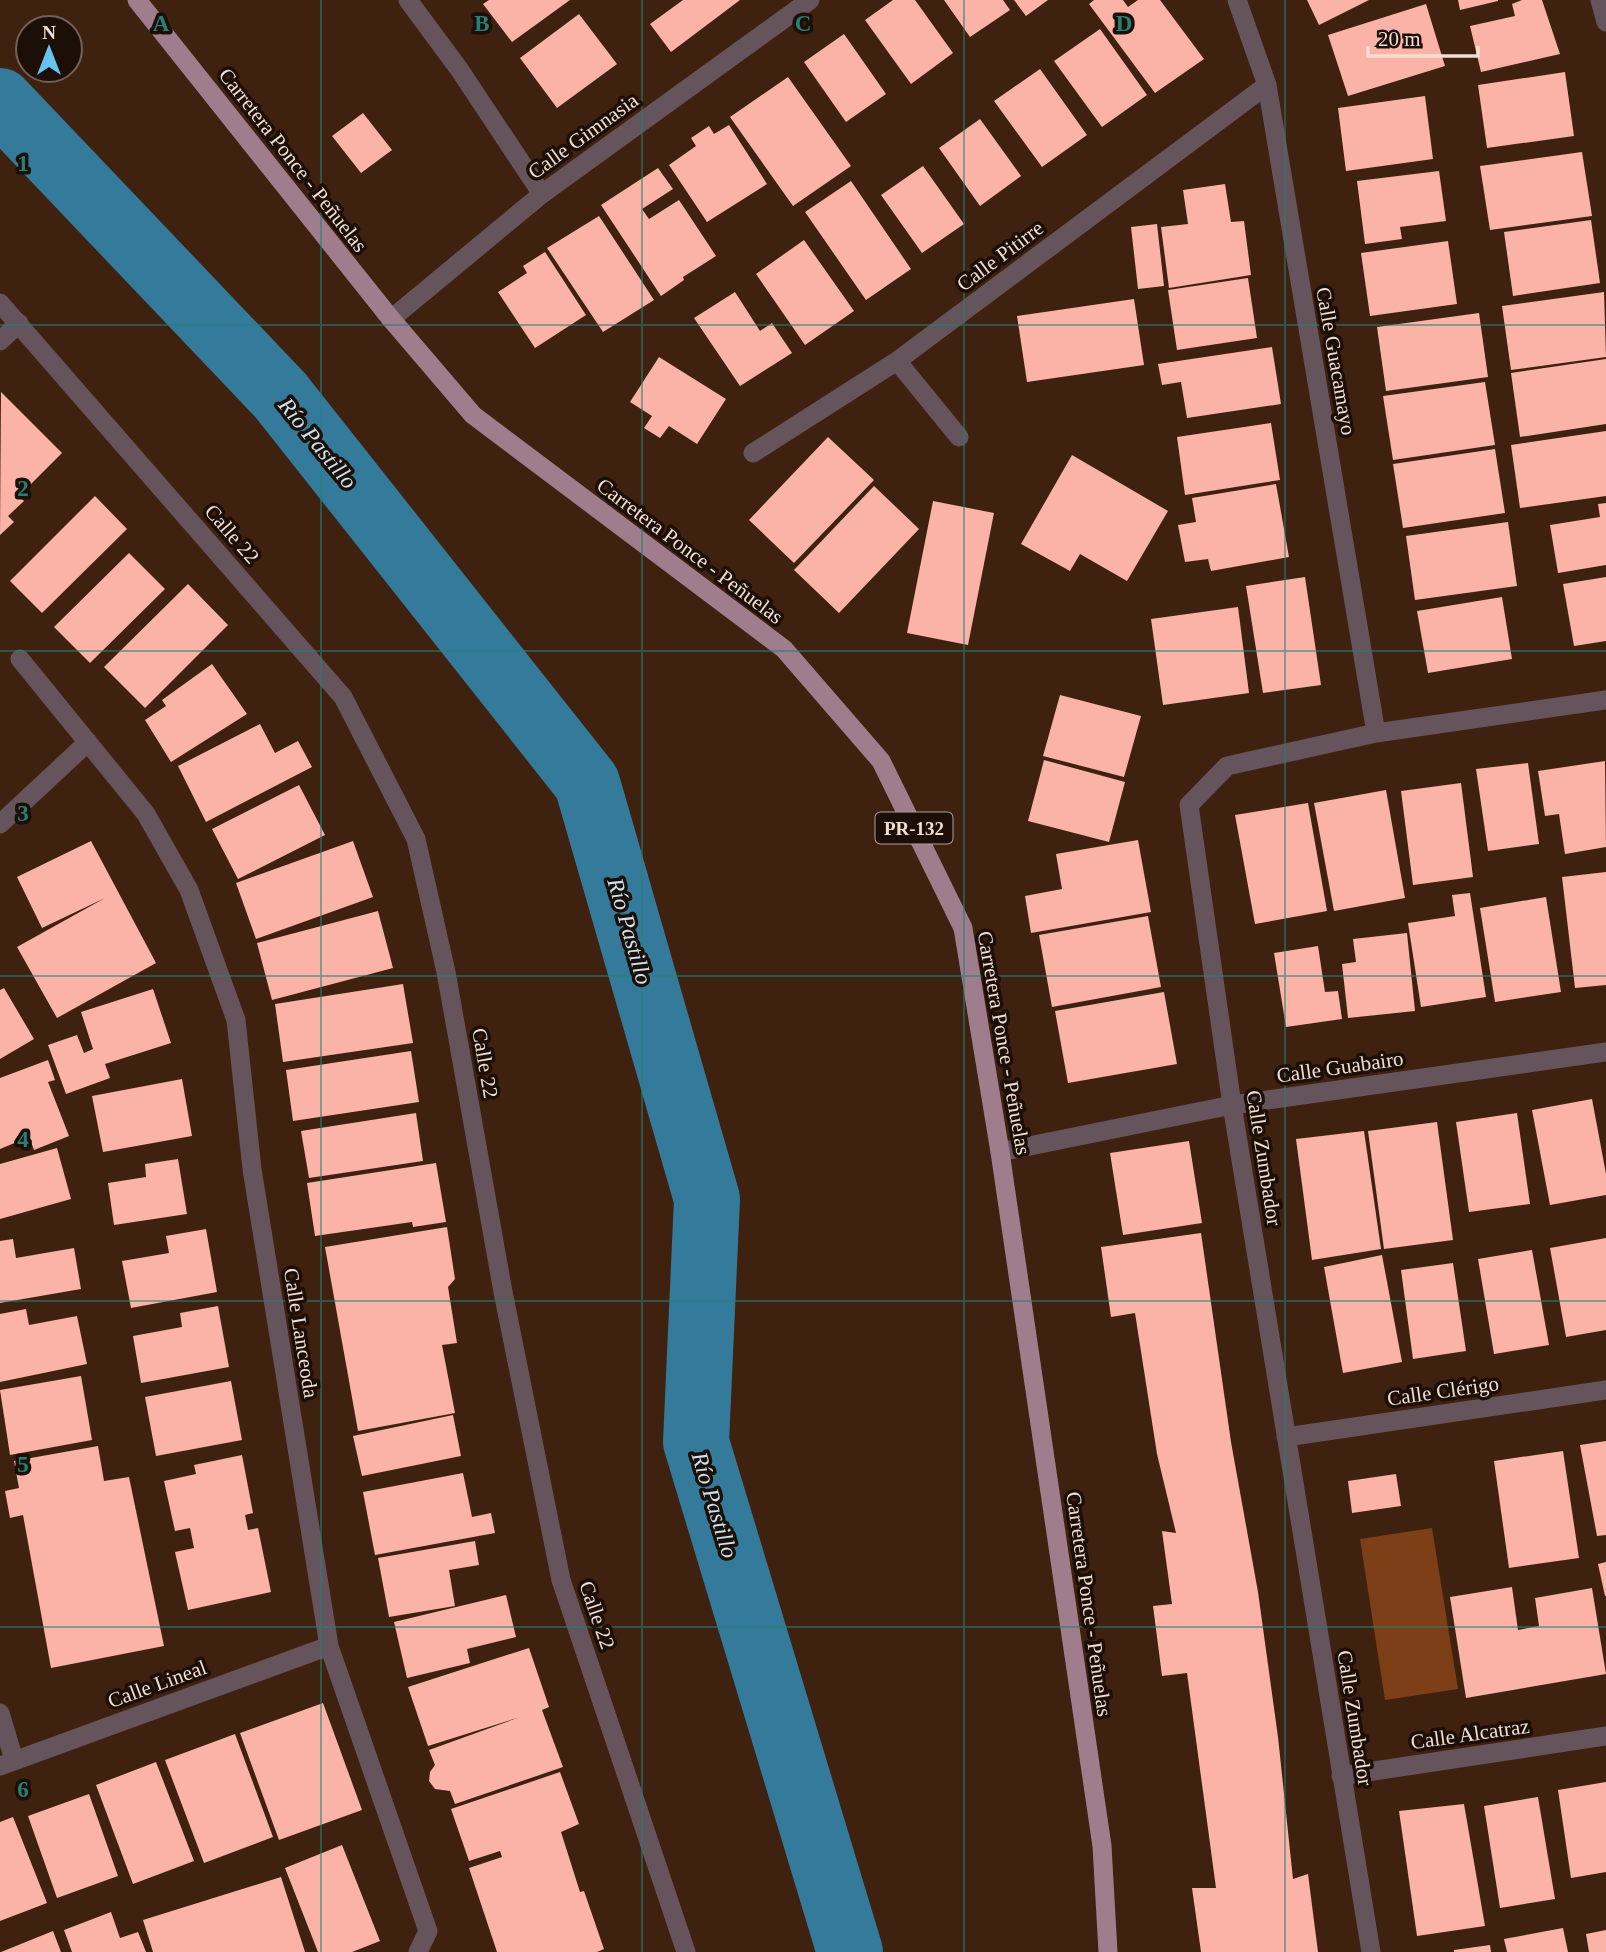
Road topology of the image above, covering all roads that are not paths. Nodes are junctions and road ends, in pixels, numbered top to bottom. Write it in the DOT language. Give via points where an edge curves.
graph roads {
  1 [pos="137,0"];
  2 [pos="408,0"];
  3 [pos="810,0"];
  4 [pos="1237,0"];
  5 [pos="1600,0"];
  6 [pos="1606,22"];
  7 [pos="1267,85"];
  8 [pos="542,194"];
  9 [pos="0,303"];
  10 [pos="391,320"];
  11 [pos="19,323"];
  12 [pos="0,341"];
  13 [pos="897,361"];
  14 [pos="959,438"];
  15 [pos="753,453"];
  16 [pos="20,659"];
  17 [pos="1606,699"];
  18 [pos="1376,733"];
  19 [pos="88,742"];
  20 [pos="0,824"];
  21 [pos="1606,1052"];
  22 [pos="1232,1105"];
  23 [pos="1000,1152"];
  24 [pos="1606,1390"];
  25 [pos="1286,1437"];
  26 [pos="329,1646"];
  27 [pos="0,1713"];
  28 [pos="1606,1737"];
  29 [pos="7,1763"];
  30 [pos="1341,1776"];
  31 [pos="418,1952"];
  32 [pos="686,1952"];
  33 [pos="1108,1952"];
  34 [pos="1371,1952"];
  1 -- 10 [label="main road, Carretera Ponce - Peñuelas / PR-132"];
  2 -- 8 [label="street"];
  3 -- 8 [label="street, Calle Gimnasia"];
  4 -- 7 [label="street, Calle Guacamayo"];
  5 -- 6 [label="street"];
  7 -- 13 [label="street, Calle Pitirre"];
  7 -- 18 [label="street, Calle Guacamayo"];
  8 -- 10 [label="street, Calle Gimnasia"];
  9 -- 11 [label="street, Calle 22"];
  10 -- 23 [label="main road, Carretera Ponce - Peñuelas / PR-132" via="473,415 784,649 881,761 962,928"];
  11 -- 12 [label="street"];
  11 -- 32 [label="street, Calle 22" via="344,697 416,839 446,972 561,1580"];
  13 -- 14 [label="street"];
  13 -- 15 [label="street, Calle Pitirre"];
  16 -- 19 [label="street, Calle Lanceoda"];
  17 -- 18 [label="street, Calle Zumbador"];
  18 -- 22 [label="street, Calle Zumbador" via="1227,766 1189,805"];
  19 -- 20 [label="street"];
  19 -- 26 [label="street, Calle Lanceoda" via="146,814 189,890 236,1020 252,1169"];
  21 -- 22 [label="street, Calle Guabairo"];
  22 -- 23 [label="street, Calle Guabairo"];
  22 -- 25 [label="street, Calle Zumbador"];
  23 -- 33 [label="main road, Carretera Ponce - Peñuelas / PR-132" via="1102,1846"];
  24 -- 25 [label="street, Calle Clérigo"];
  25 -- 30 [label="street, Calle Zumbador"];
  26 -- 29 [label="street, Calle Lineal"];
  26 -- 31 [label="street, Calle Lanceoda" via="428,1931"];
  27 -- 29 [label="street"];
  28 -- 30 [label="street, Calle Alcatraz"];
  30 -- 34 [label="street, Calle Zumbador"];
}
